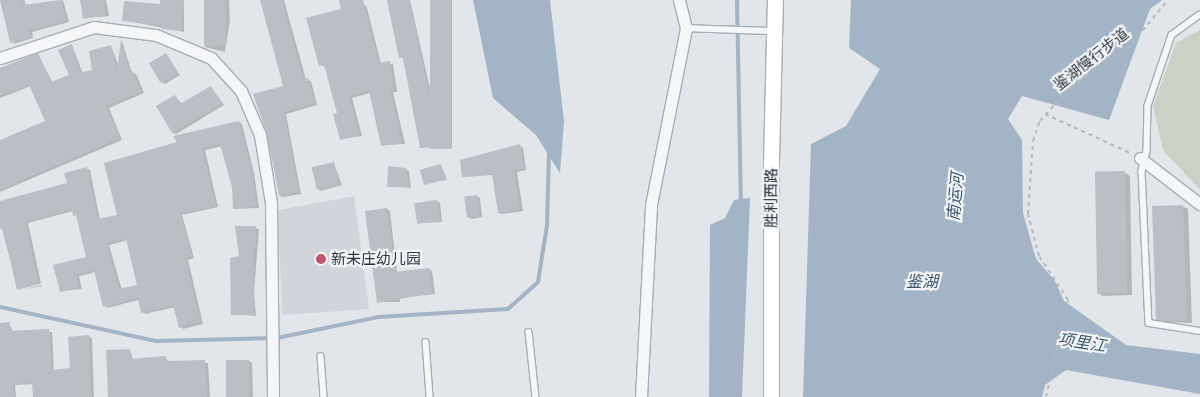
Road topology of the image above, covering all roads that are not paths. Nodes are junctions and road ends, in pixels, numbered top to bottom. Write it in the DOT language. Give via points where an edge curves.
graph roads {
  1 [pos="679,0"];
  2 [pos="776,0"];
  3 [pos="1200,15"];
  4 [pos="686,28"];
  5 [pos="776,32"];
  6 [pos="0,58"];
  7 [pos="1142,159"];
  8 [pos="1200,204"];
  9 [pos="1200,331"];
  10 [pos="529,332"];
  11 [pos="426,342"];
  12 [pos="321,356"];
  13 [pos="273,397"];
  14 [pos="324,397"];
  15 [pos="430,397"];
  16 [pos="536,397"];
  17 [pos="641,397"];
  18 [pos="771,397"];
  1 -- 4 [label="street"];
  2 -- 5 [label="street, 胜利西路"];
  3 -- 7 [label="lane" via="1172,36 1148,106"];
  4 -- 5 [label="lane"];
  4 -- 17 [label="street" via="651,205"];
  5 -- 18 [label="street, 胜利西路" via="771,161"];
  6 -- 13 [label="street" via="94,27 156,35 211,58 241,91 260,135 271,204"];
  7 -- 8 [label="street"];
  7 -- 9 [label="lane" via="1150,323"];
  10 -- 16 [label="lane"];
  11 -- 15 [label="lane"];
  12 -- 14 [label="lane"];
}
